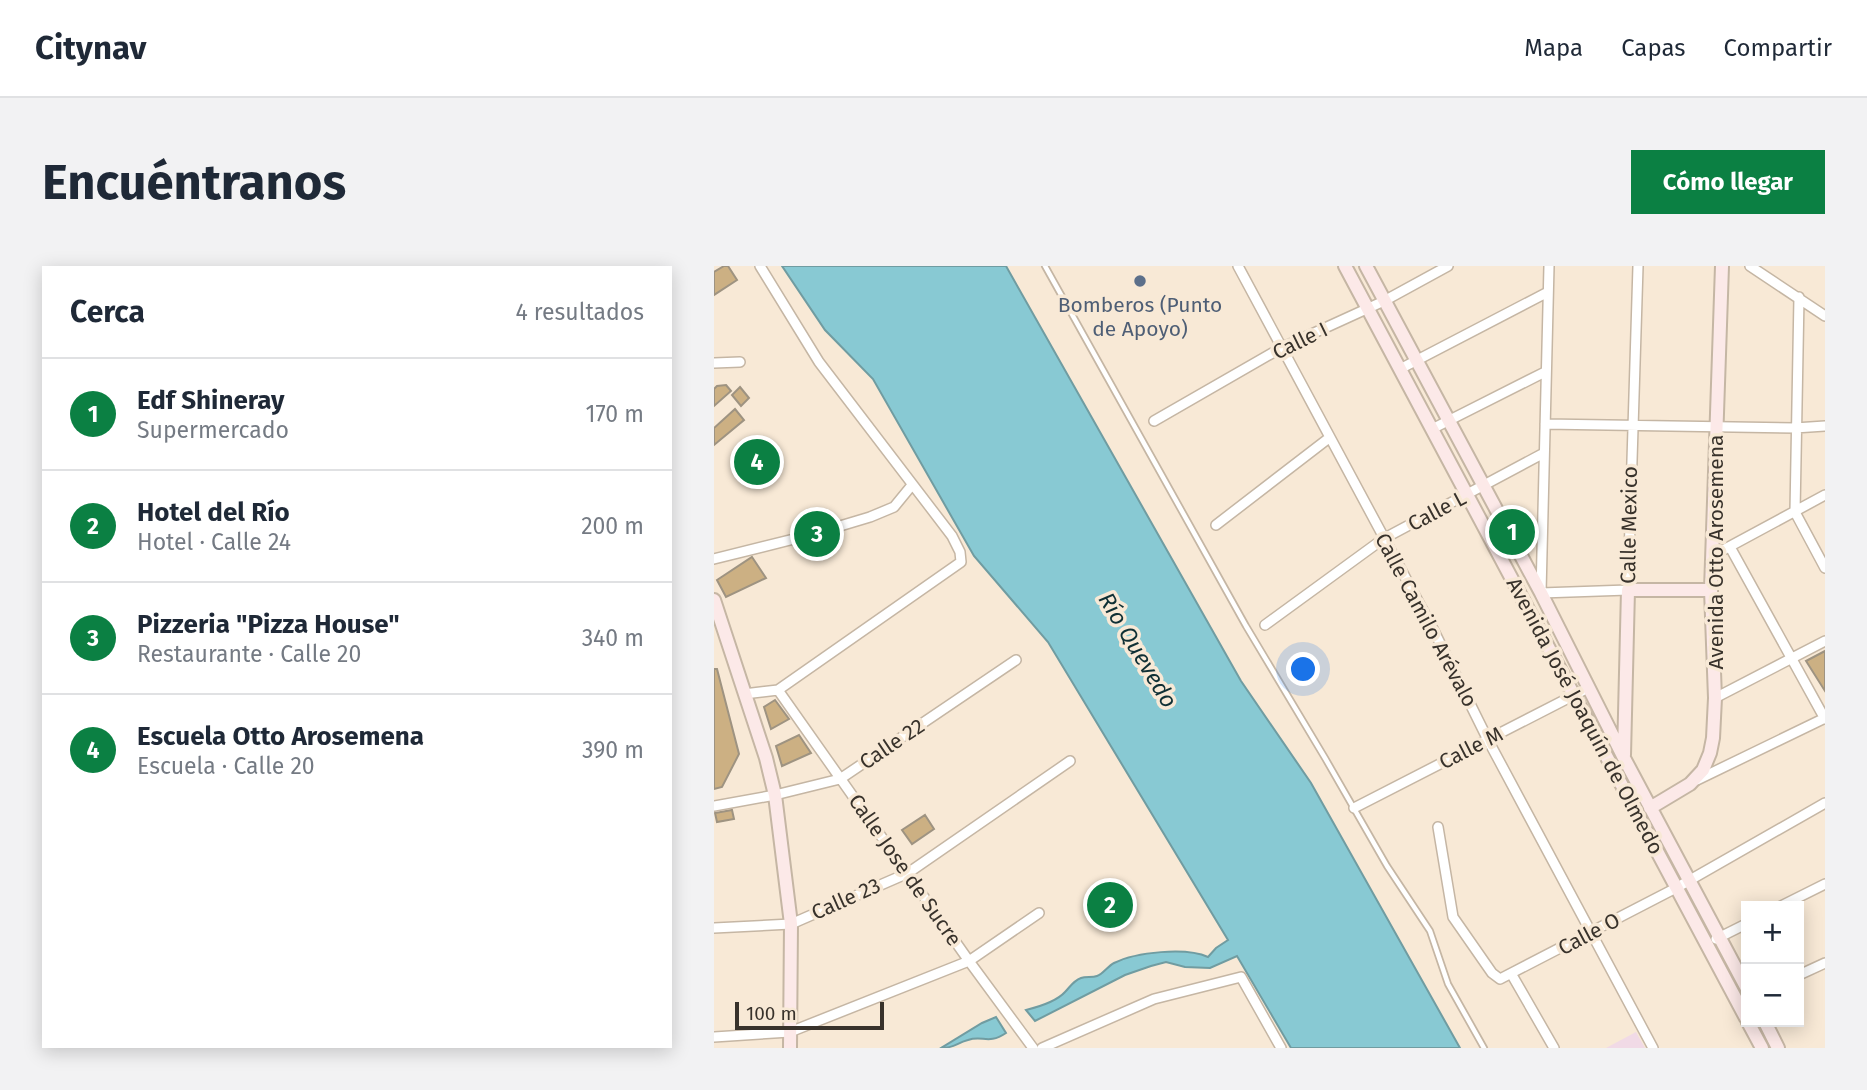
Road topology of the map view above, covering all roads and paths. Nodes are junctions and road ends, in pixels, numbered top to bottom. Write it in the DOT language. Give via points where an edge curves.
graph roads {
  1 [pos="760,266"];
  2 [pos="1045,266"];
  3 [pos="1238,266"];
  4 [pos="1345,266"];
  5 [pos="1366,266"];
  6 [pos="1448,266"];
  7 [pos="1549,266"];
  8 [pos="1638,266"];
  9 [pos="1722,266"];
  10 [pos="1751,266"];
  11 [pos="1548,292"];
  12 [pos="1798,298"];
  13 [pos="1384,302"];
  14 [pos="1368,309"];
  15 [pos="1825,316"];
  16 [pos="1281,348"];
  17 [pos="1417,360"];
  18 [pos="740,362"];
  19 [pos="714,363"];
  20 [pos="1400,369"];
  21 [pos="1545,372"];
  22 [pos="1154,421"];
  23 [pos="1448,421"];
  24 [pos="1545,424"];
  25 [pos="1632,424"];
  26 [pos="1716,426"];
  27 [pos="1825,426"];
  28 [pos="1795,428"];
  29 [pos="1432,429"];
  30 [pos="1329,438"];
  31 [pos="1544,453"];
  32 [pos="912,485"];
  33 [pos="1483,487"];
  34 [pos="1467,495"];
  35 [pos="1825,495"];
  36 [pos="1795,512"];
  37 [pos="1216,525"];
  38 [pos="1384,539"];
  39 [pos="1730,547"];
  40 [pos="1712,556"];
  41 [pos="714,559"];
  42 [pos="1825,568"];
  43 [pos="1628,590"];
  44 [pos="1711,590"];
  45 [pos="1541,593"];
  46 [pos="714,600"];
  47 [pos="1265,625"];
  48 [pos="1825,641"];
  49 [pos="1016,660"];
  50 [pos="1792,660"];
  51 [pos="1588,688"];
  52 [pos="778,690"];
  53 [pos="744,694"];
  54 [pos="1574,696"];
  55 [pos="1715,698"];
  56 [pos="1825,718"];
  57 [pos="1488,740"];
  58 [pos="1624,758"];
  59 [pos="1070,761"];
  60 [pos="841,779"];
  61 [pos="1621,783"];
  62 [pos="1690,783"];
  63 [pos="775,795"];
  64 [pos="1825,803"];
  65 [pos="714,806"];
  66 [pos="1354,808"];
  67 [pos="1650,808"];
  68 [pos="1438,827"];
  69 [pos="908,873"];
  70 [pos="1689,880"];
  71 [pos="1825,884"];
  72 [pos="1676,888"];
  73 [pos="1791,901"];
  74 [pos="1039,913"];
  75 [pos="791,924"];
  76 [pos="1741,926"];
  77 [pos="714,928"];
  78 [pos="1591,934"];
  79 [pos="1720,937"];
  80 [pos="1705,944"];
  81 [pos="969,961"];
  82 [pos="1825,963"];
  83 [pos="1804,973"];
  84 [pos="1511,975"];
  85 [pos="1741,978"];
  86 [pos="1741,1000"];
  87 [pos="1751,1027"];
  88 [pos="1768,1027"];
  89 [pos="790,1032"];
  90 [pos="714,1037"];
  91 [pos="790,1048"];
  92 [pos="1033,1048"];
  93 [pos="1042,1048"];
  94 [pos="1280,1048"];
  95 [pos="1484,1048"];
  96 [pos="1555,1048"];
  97 [pos="1653,1048"];
  98 [pos="1762,1048"];
  99 [pos="1778,1048"];
  1 -- 32 [label="street" via="820,362"];
  2 -- 66 [label="lane" via="1245,626"];
  3 -- 16 [label="street, Calle Camilo Arévalo"];
  4 -- 14 [label="main road, Avenida José Joaquín de Olmedo"];
  5 -- 13 [label="main road, Avenida José Joaquín de Olmedo"];
  6 -- 13 [label="street, Calle I"];
  7 -- 11 [label="street"];
  8 -- 25 [label="street, Calle Mexico"];
  9 -- 26 [label="main road, Avenida Otto Arosemena"];
  10 -- 12 [label="street"];
  11 -- 17 [label="street"];
  11 -- 21 [label="street"];
  12 -- 15 [label="street"];
  12 -- 28 [label="street"];
  13 -- 14 [label="street, Calle I"];
  13 -- 17 [label="main road, Avenida José Joaquín de Olmedo"];
  14 -- 16 [label="street, Calle I"];
  14 -- 20 [label="main road, Avenida José Joaquín de Olmedo"];
  16 -- 22 [label="street, Calle I"];
  16 -- 30 [label="street, Calle Camilo Arévalo"];
  17 -- 20 [label="street"];
  17 -- 23 [label="main road, Avenida José Joaquín de Olmedo"];
  18 -- 19 [label="street"];
  20 -- 29 [label="main road, Avenida José Joaquín de Olmedo"];
  21 -- 23 [label="street"];
  21 -- 24 [label="street"];
  23 -- 29 [label="street"];
  23 -- 33 [label="main road, Avenida José Joaquín de Olmedo"];
  24 -- 25 [label="street"];
  24 -- 31 [label="street"];
  25 -- 26 [label="street"];
  25 -- 43 [label="street, Calle Mexico"];
  26 -- 28 [label="street"];
  26 -- 40 [label="main road, Avenida Otto Arosemena"];
  27 -- 28 [label="street"];
  28 -- 36 [label="street"];
  29 -- 34 [label="main road, Avenida José Joaquín de Olmedo"];
  30 -- 37 [label="street"];
  30 -- 38 [label="street, Calle Camilo Arévalo"];
  31 -- 33 [label="street, Calle L"];
  31 -- 45 [label="street"];
  32 -- 41 [label="street" via="894,507 870,517"];
  32 -- 52 [label="street" via="952,536 961,562"];
  33 -- 34 [label="street, Calle L"];
  33 -- 45 [label="main road, Avenida José Joaquín de Olmedo"];
  34 -- 38 [label="street, Calle L"];
  34 -- 54 [label="main road, Avenida José Joaquín de Olmedo"];
  35 -- 36 [label="street"];
  36 -- 39 [label="street"];
  36 -- 42 [label="street"];
  38 -- 47 [label="street, Calle L"];
  38 -- 57 [label="street, Calle Camilo Arévalo"];
  39 -- 40 [label="street"];
  39 -- 50 [label="street"];
  40 -- 44 [label="main road, Avenida Otto Arosemena"];
  43 -- 44 [label="main road"];
  43 -- 45 [label="street"];
  43 -- 58 [label="main road, Calle Mexico"];
  44 -- 55 [label="main road, Avenida Otto Arosemena"];
  45 -- 51 [label="main road, Avenida José Joaquín de Olmedo"];
  46 -- 53 [label="main road"];
  48 -- 50 [label="street"];
  49 -- 60 [label="street, Calle 22"];
  50 -- 55 [label="street"];
  50 -- 56 [label="street"];
  51 -- 54 [label="street, Calle M"];
  51 -- 58 [label="main road, Avenida José Joaquín de Olmedo"];
  52 -- 53 [label="street"];
  52 -- 60 [label="street, Calle Jose de Sucre"];
  53 -- 63 [label="main road"];
  54 -- 57 [label="street, Calle M"];
  54 -- 61 [label="main road, Avenida José Joaquín de Olmedo"];
  55 -- 62 [label="main road, Avenida Otto Arosemena" via="1710,753"];
  56 -- 62 [label="street"];
  57 -- 66 [label="street, Calle M"];
  57 -- 78 [label="street, Calle Camilo Arévalo"];
  58 -- 61 [label="main road, Calle Mexico"];
  58 -- 67 [label="main road, Avenida José Joaquín de Olmedo"];
  59 -- 69 [label="street, Calle 23"];
  60 -- 63 [label="street, Calle 22"];
  60 -- 69 [label="street, Calle Jose de Sucre"];
  61 -- 72 [label="main road, Avenida José Joaquín de Olmedo"];
  62 -- 67 [label="main road, Avenida Otto Arosemena"];
  63 -- 65 [label="street, Calle 22"];
  63 -- 75 [label="main road"];
  64 -- 70 [label="street, Calle O"];
  66 -- 95 [label="lane" via="1430,931 1448,984"];
  67 -- 70 [label="main road, Avenida José Joaquín de Olmedo"];
  68 -- 84 [label="street" via="1453,917 1492,973 1500,979"];
  69 -- 75 [label="street, Calle 23"];
  69 -- 81 [label="street, Calle Jose de Sucre"];
  70 -- 72 [label="street, Calle O"];
  70 -- 79 [label="main road, Avenida José Joaquín de Olmedo"];
  71 -- 73 [label="street"];
  72 -- 78 [label="street, Calle O"];
  72 -- 80 [label="main road, Avenida José Joaquín de Olmedo"];
  74 -- 81 [label="street"];
  75 -- 77 [label="street, Calle 23"];
  75 -- 89 [label="main road"];
  76 -- 79 [label="street"];
  78 -- 84 [label="street, Calle O"];
  78 -- 97 [label="street, Calle Camilo Arévalo"];
  79 -- 80 [label="street"];
  79 -- 85 [label="main road, Avenida José Joaquín de Olmedo"];
  80 -- 86 [label="main road, Avenida José Joaquín de Olmedo"];
  81 -- 89 [label="street"];
  81 -- 92 [label="street, Calle Jose de Sucre"];
  82 -- 83 [label="street"];
  84 -- 96 [label="street"];
  87 -- 98 [label="main road, Avenida José Joaquín de Olmedo"];
  88 -- 99 [label="main road"];
  89 -- 90 [label="street"];
  89 -- 91 [label="main road"];
  93 -- 94 [label="street" via="1154,999 1241,977"];
}
